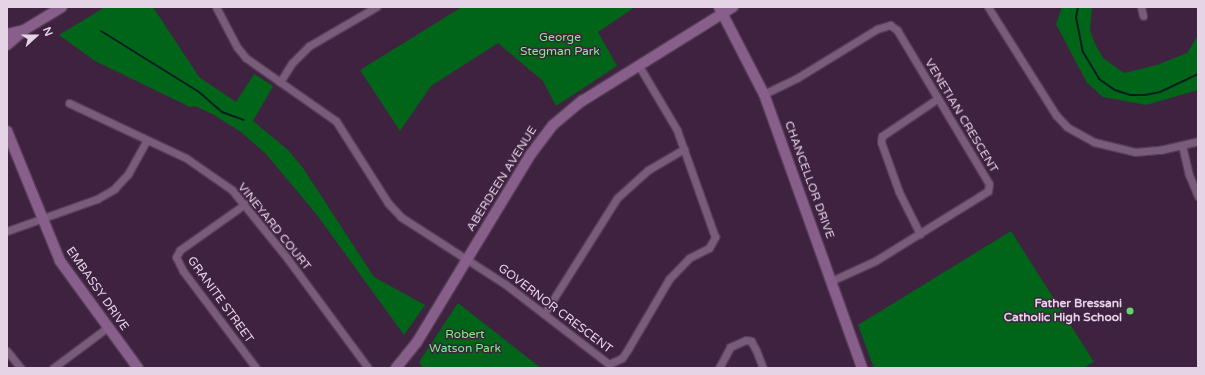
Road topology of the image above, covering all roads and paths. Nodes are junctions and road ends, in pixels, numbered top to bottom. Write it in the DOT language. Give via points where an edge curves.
graph roads {
  1 [pos="62,7"];
  2 [pos="216,7"];
  3 [pos="376,7"];
  4 [pos="733,7"];
  5 [pos="988,7"];
  6 [pos="1141,7"];
  7 [pos="720,10"];
  8 [pos="1143,16"];
  9 [pos="24,30"];
  10 [pos="7,34"];
  11 [pos="7,46"];
  12 [pos="639,66"];
  13 [pos="280,82"];
  14 [pos="764,94"];
  15 [pos="937,99"];
  16 [pos="69,103"];
  17 [pos="7,131"];
  18 [pos="147,140"];
  19 [pos="1198,141"];
  20 [pos="1182,145"];
  21 [pos="684,149"];
  22 [pos="1198,196"];
  23 [pos="245,204"];
  24 [pos="41,218"];
  25 [pos="7,231"];
  26 [pos="920,234"];
  27 [pos="467,260"];
  28 [pos="831,281"];
  29 [pos="544,314"];
  30 [pos="108,328"];
  31 [pos="7,351"];
  32 [pos="21,368"];
  33 [pos="52,368"];
  34 [pos="138,368"];
  35 [pos="256,368"];
  36 [pos="368,368"];
  37 [pos="396,368"];
  38 [pos="719,368"];
  39 [pos="763,368"];
  40 [pos="862,368"];
  1 -- 9 [label="street"];
  2 -- 13 [label="street, GOVERNOR CRESCENT" via="237,47 251,61"];
  3 -- 13 [label="street" via="309,46 292,63"];
  4 -- 7 [label="street, ABERDEEN AVENUE"];
  5 -- 20 [label="street" via="1056,115 1067,127 1094,142 1136,152"];
  6 -- 8 [label="street"];
  7 -- 12 [label="street, ABERDEEN AVENUE"];
  7 -- 14 [label="street, CHANCELLOR DRIVE"];
  9 -- 10 [label="street"];
  9 -- 11 [label="street"];
  12 -- 21 [label="street, GOVERNOR CRESCENT" via="674,124"];
  12 -- 27 [label="street, ABERDEEN AVENUE" via="582,101 547,133"];
  13 -- 27 [label="street, GOVERNOR CRESCENT" via="336,121 388,203 401,217"];
  14 -- 15 [label="street, VENETIAN CRESCENT" via="797,78 877,29 890,25 897,30"];
  14 -- 28 [label="street, CHANCELLOR DRIVE"];
  15 -- 26 [label="street" via="882,136 881,142 899,192"];
  15 -- 26 [label="street, VENETIAN CRESCENT" via="989,184 988,190"];
  16 -- 18 [label="street, VINEYARD COURT"];
  17 -- 24 [label="street, EMBASSY DRIVE" via="19,156"];
  18 -- 23 [label="street, VINEYARD COURT" via="205,169"];
  18 -- 24 [label="street" via="128,174 114,189 97,199"];
  19 -- 20 [label="street"];
  20 -- 22 [label="street" via="1189,175"];
  21 -- 29 [label="street" via="648,170 617,198"];
  21 -- 29 [label="street, GOVERNOR CRESCENT" via="713,228 714,243 689,258 669,279 622,358 609,364 602,361"];
  23 -- 35 [label="street, GRANITE STREET" via="180,250 176,257 183,271"];
  23 -- 36 [label="street, VINEYARD COURT"];
  24 -- 25 [label="street"];
  24 -- 30 [label="street, EMBASSY DRIVE" via="60,261"];
  26 -- 28 [label="street, VENETIAN CRESCENT" via="875,261"];
  27 -- 29 [label="street, GOVERNOR CRESCENT" via="505,284"];
  27 -- 37 [label="street, ABERDEEN AVENUE" via="417,342"];
  28 -- 40 [label="street, CHANCELLOR DRIVE"];
  30 -- 33 [label="street"];
  30 -- 34 [label="street, EMBASSY DRIVE"];
  31 -- 32 [label="street"];
  38 -- 39 [label="street" via="730,347 746,340 751,341"];
}
